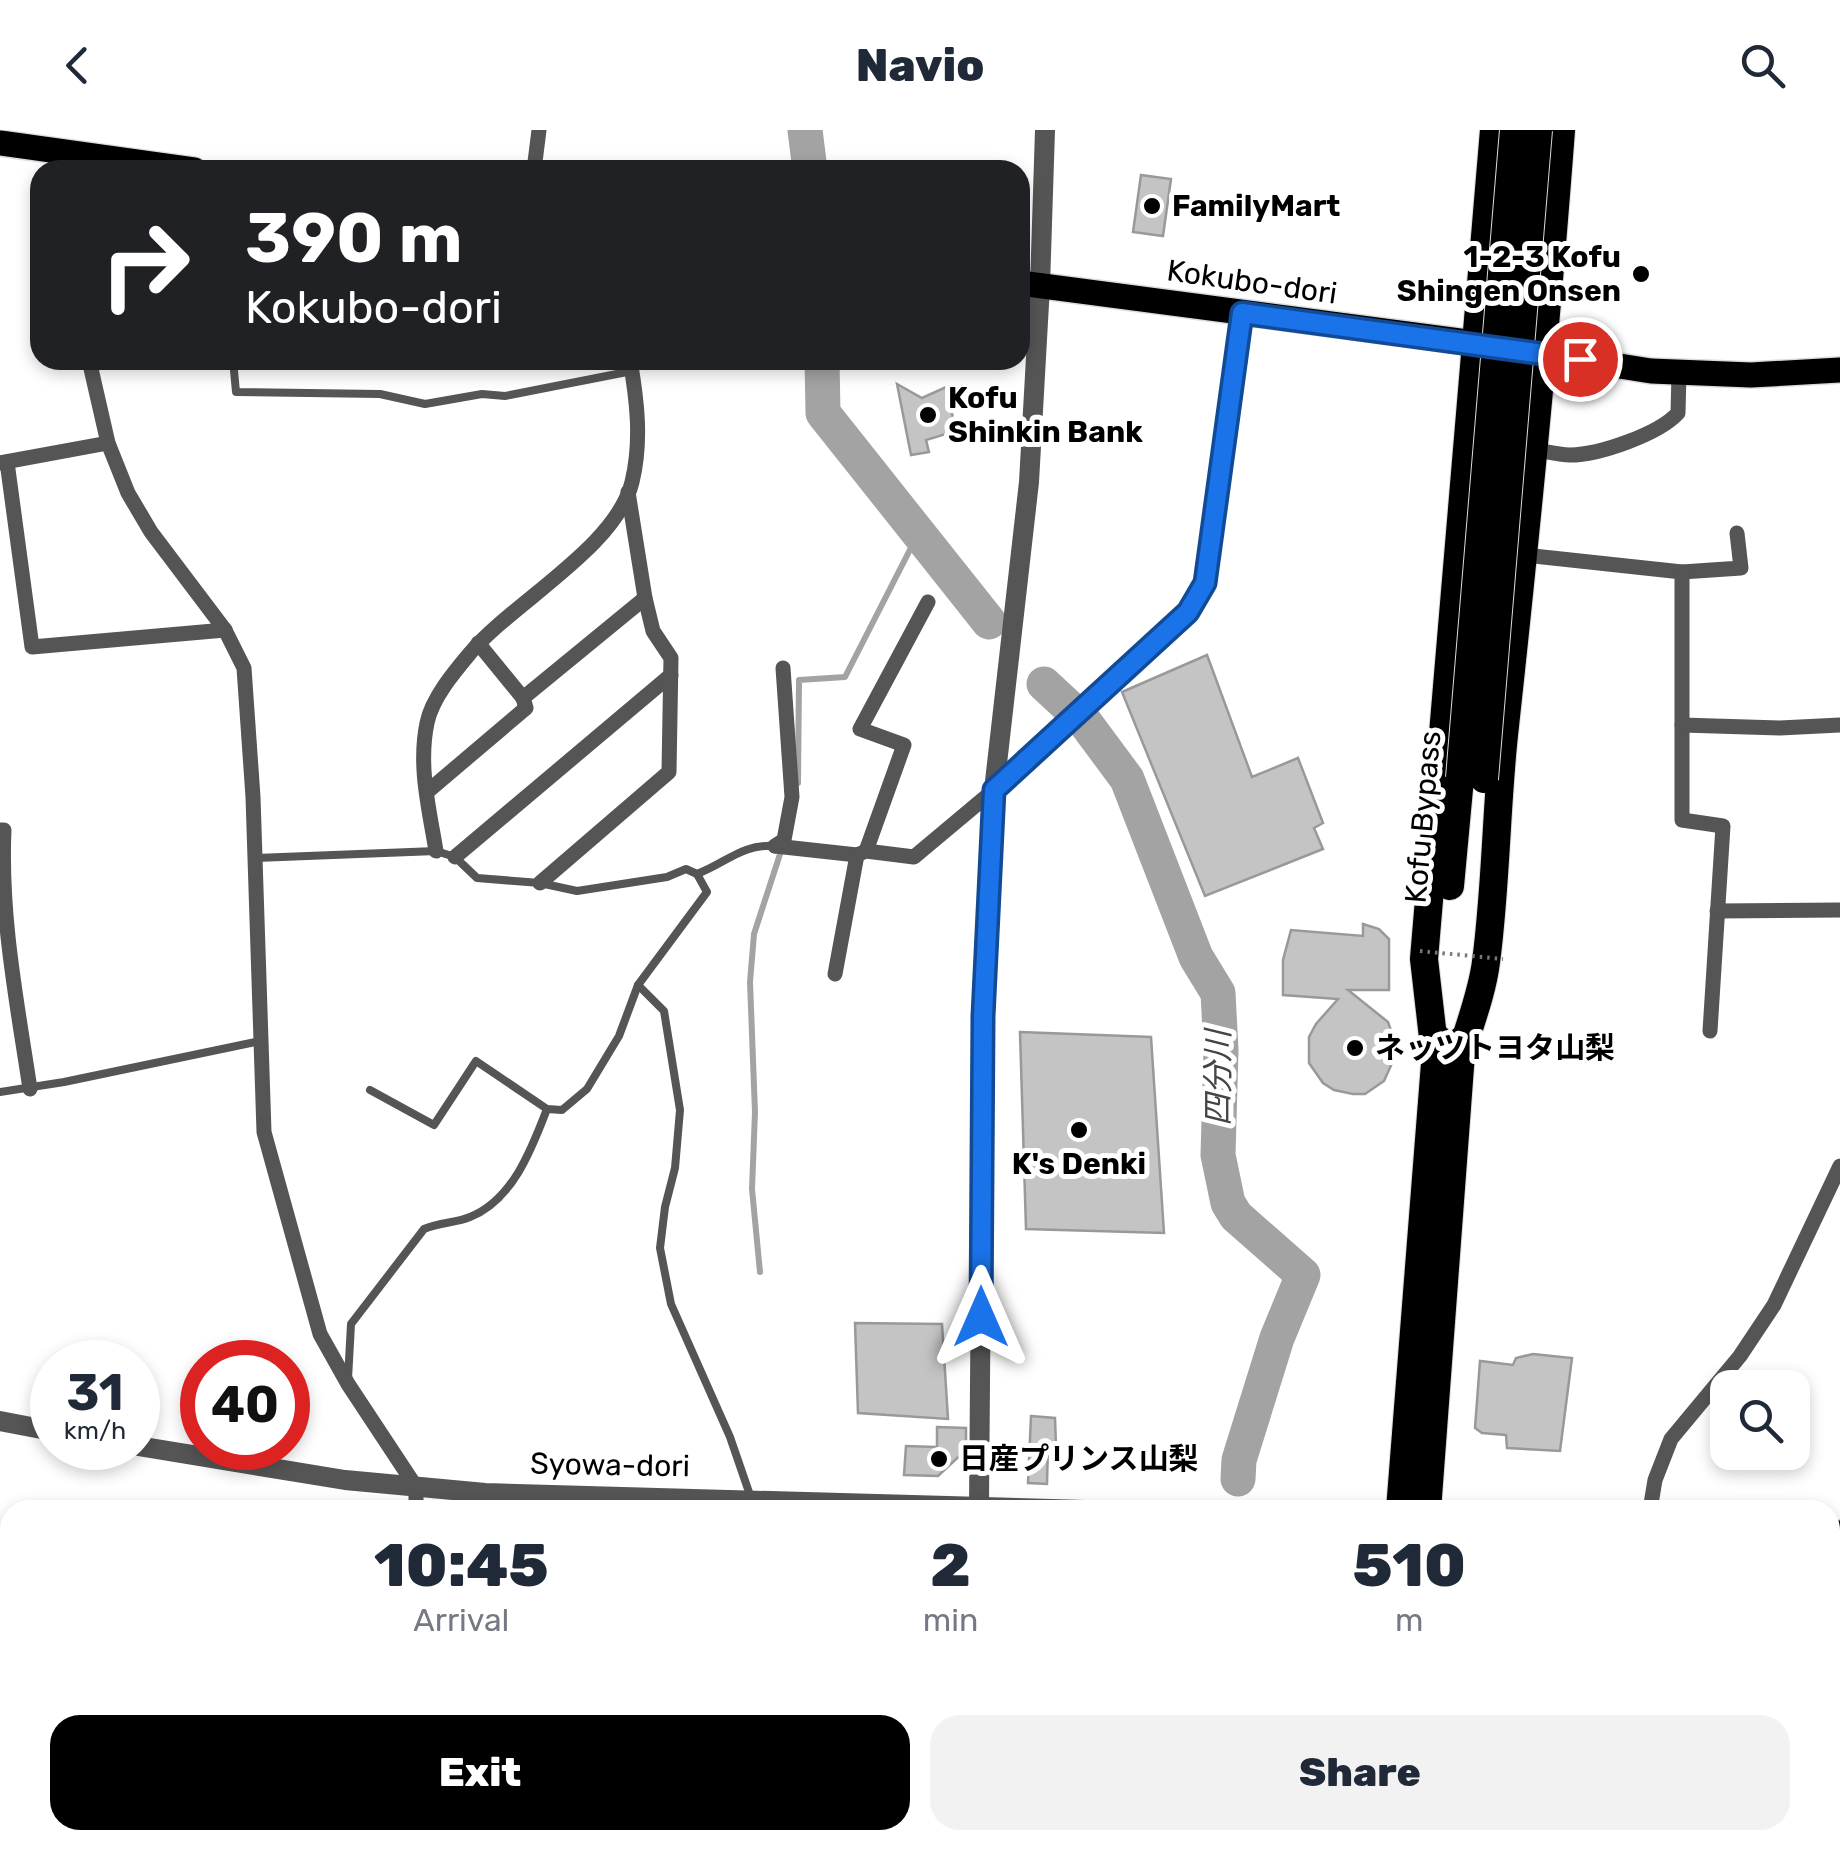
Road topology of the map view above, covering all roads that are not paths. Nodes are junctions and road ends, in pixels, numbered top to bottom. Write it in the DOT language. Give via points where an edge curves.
graph roads {
  1 [pos="540,130"];
  2 [pos="1045,130"];
  3 [pos="1494,130"];
  4 [pos="1514,130"];
  5 [pos="1538,130"];
  6 [pos="1561,130"];
  7 [pos="0,142"];
  8 [pos="60,150"];
  9 [pos="127,160"];
  10 [pos="536,160"];
  11 [pos="1030,285"];
  12 [pos="1242,313"];
  13 [pos="1475,343"];
  14 [pos="1544,354"];
  15 [pos="91,370"];
  16 [pos="234,370"];
  17 [pos="614,370"];
  18 [pos="632,370"];
  19 [pos="1029,370"];
  20 [pos="1840,370"];
  21 [pos="1679,373"];
  22 [pos="108,443"];
  23 [pos="1532,449"];
  24 [pos="4,462"];
  25 [pos="628,492"];
  26 [pos="1738,533"];
  27 [pos="1524,554"];
  28 [pos="1682,572"];
  29 [pos="645,598"];
  30 [pos="928,602"];
  31 [pos="225,630"];
  32 [pos="478,644"];
  33 [pos="783,668"];
  34 [pos="671,675"];
  35 [pos="523,698"];
  36 [pos="1840,725"];
  37 [pos="1682,726"];
  38 [pos="1472,778"];
  39 [pos="994,790"];
  40 [pos="427,792"];
  41 [pos="0,830"];
  42 [pos="775,846"];
  43 [pos="436,852"];
  44 [pos="862,853"];
  45 [pos="455,856"];
  46 [pos="256,858"];
  47 [pos="697,874"];
  48 [pos="540,883"];
  49 [pos="1718,910"];
  50 [pos="1840,910"];
  51 [pos="835,974"];
  52 [pos="638,985"];
  53 [pos="19,1014"];
  54 [pos="0,1016"];
  55 [pos="1710,1031"];
  56 [pos="260,1040"];
  57 [pos="1448,1056"];
  58 [pos="30,1089"];
  59 [pos="370,1090"];
  60 [pos="0,1092"];
  61 [pos="547,1109"];
  62 [pos="1840,1166"];
  63 [pos="348,1384"];
  64 [pos="0,1421"];
  65 [pos="30,1426"];
  66 [pos="160,1450"];
  67 [pos="416,1486"];
  68 [pos="751,1498"];
  69 [pos="416,1500"];
  70 [pos="616,1500"];
  71 [pos="719,1500"];
  72 [pos="768,1500"];
  73 [pos="981,1500"];
  74 [pos="1401,1500"];
  75 [pos="1427,1500"];
  76 [pos="1652,1500"];
  1 -- 10 [label="street"];
  2 -- 11 [label="street"];
  3 -- 13 [label="highway"];
  4 -- 38 [label="highway, Kofu Bypass, bridge"];
  5 -- 38 [label="highway, Kofu Bypass, bridge"];
  6 -- 14 [label="highway"];
  7 -- 8 [label="main road"];
  8 -- 9 [label="main road"];
  11 -- 12 [label="main road, Kokubo-dori"];
  12 -- 13 [label="main road, Kokubo-dori"];
  12 -- 39 [label="street" via="1205,583 1188,612"];
  13 -- 14 [label="main road, Kokubo-dori"];
  13 -- 57 [label="highway" via="1424,959"];
  14 -- 21 [label="main road, Kokubo-dori"];
  14 -- 23 [label="highway"];
  15 -- 22 [label="street"];
  16 -- 17 [label="lane" via="236,392 380,394 425,404 506,396"];
  18 -- 25 [label="street" via="639,422"];
  19 -- 39 [label="street" via="1028,482"];
  20 -- 21 [label="main road, Kokubo-dori"];
  21 -- 23 [label="street" via="1678,413 1668,425 1570,455"];
  22 -- 24 [label="street"];
  22 -- 31 [label="street" via="151,532"];
  23 -- 27 [label="highway"];
  24 -- 31 [label="street" via="32,647"];
  25 -- 29 [label="street"];
  25 -- 32 [label="street" via="597,539"];
  26 -- 28 [label="street" via="1741,568"];
  27 -- 28 [label="street"];
  27 -- 57 [label="highway" via="1486,966"];
  28 -- 37 [label="street"];
  29 -- 34 [label="street" via="653,631 671,658"];
  29 -- 35 [label="street"];
  30 -- 44 [label="street" via="860,729 904,745"];
  31 -- 46 [label="street" via="244,668"];
  32 -- 35 [label="street"];
  32 -- 40 [label="street" via="428,718 422,762"];
  33 -- 42 [label="street" via="792,798 784,840"];
  34 -- 45 [label="street"];
  34 -- 48 [label="street" via="669,772"];
  35 -- 40 [label="street" via="526,708"];
  36 -- 37 [label="street"];
  37 -- 49 [label="street" via="1682,820 1722,826"];
  38 -- 57 [label="highway, Kofu Bypass"];
  39 -- 44 [label="street" via="914,857"];
  39 -- 73 [label="street" via="983,1016"];
  40 -- 43 [label="street"];
  41 -- 53 [label="street"];
  42 -- 44 [label="street"];
  42 -- 47 [label="lane" via="743,848"];
  43 -- 45 [label="lane"];
  43 -- 46 [label="lane"];
  44 -- 51 [label="street"];
  45 -- 48 [label="lane" via="477,878"];
  46 -- 56 [label="street"];
  47 -- 48 [label="lane" via="686,869 589,891"];
  47 -- 52 [label="lane" via="707,892"];
  49 -- 50 [label="street"];
  49 -- 55 [label="street"];
  52 -- 61 [label="lane" via="619,1036 587,1089 562,1110"];
  52 -- 68 [label="lane" via="664,1011 680,1110 660,1248 670,1304"];
  53 -- 54 [label="street"];
  53 -- 58 [label="street"];
  56 -- 58 [label="lane"];
  56 -- 63 [label="street" via="272,1168 320,1334"];
  57 -- 74 [label="highway, Kofu Bypass"];
  57 -- 75 [label="highway, Kofu Bypass"];
  58 -- 60 [label="lane"];
  59 -- 61 [label="lane" via="434,1125 476,1061"];
  61 -- 63 [label="lane" via="530,1154 499,1198 470,1218 424,1229 352,1324"];
  62 -- 76 [label="street" via="1774,1306 1671,1439"];
  63 -- 67 [label="street"];
  64 -- 65 [label="street"];
  66 -- 67 [label="street, Syowa-dori"];
  67 -- 69 [label="street"];
  67 -- 70 [label="street, Syowa-dori"];
  68 -- 71 [label="street, Syowa-dori"];
  68 -- 72 [label="street, Syowa-dori"];
}
